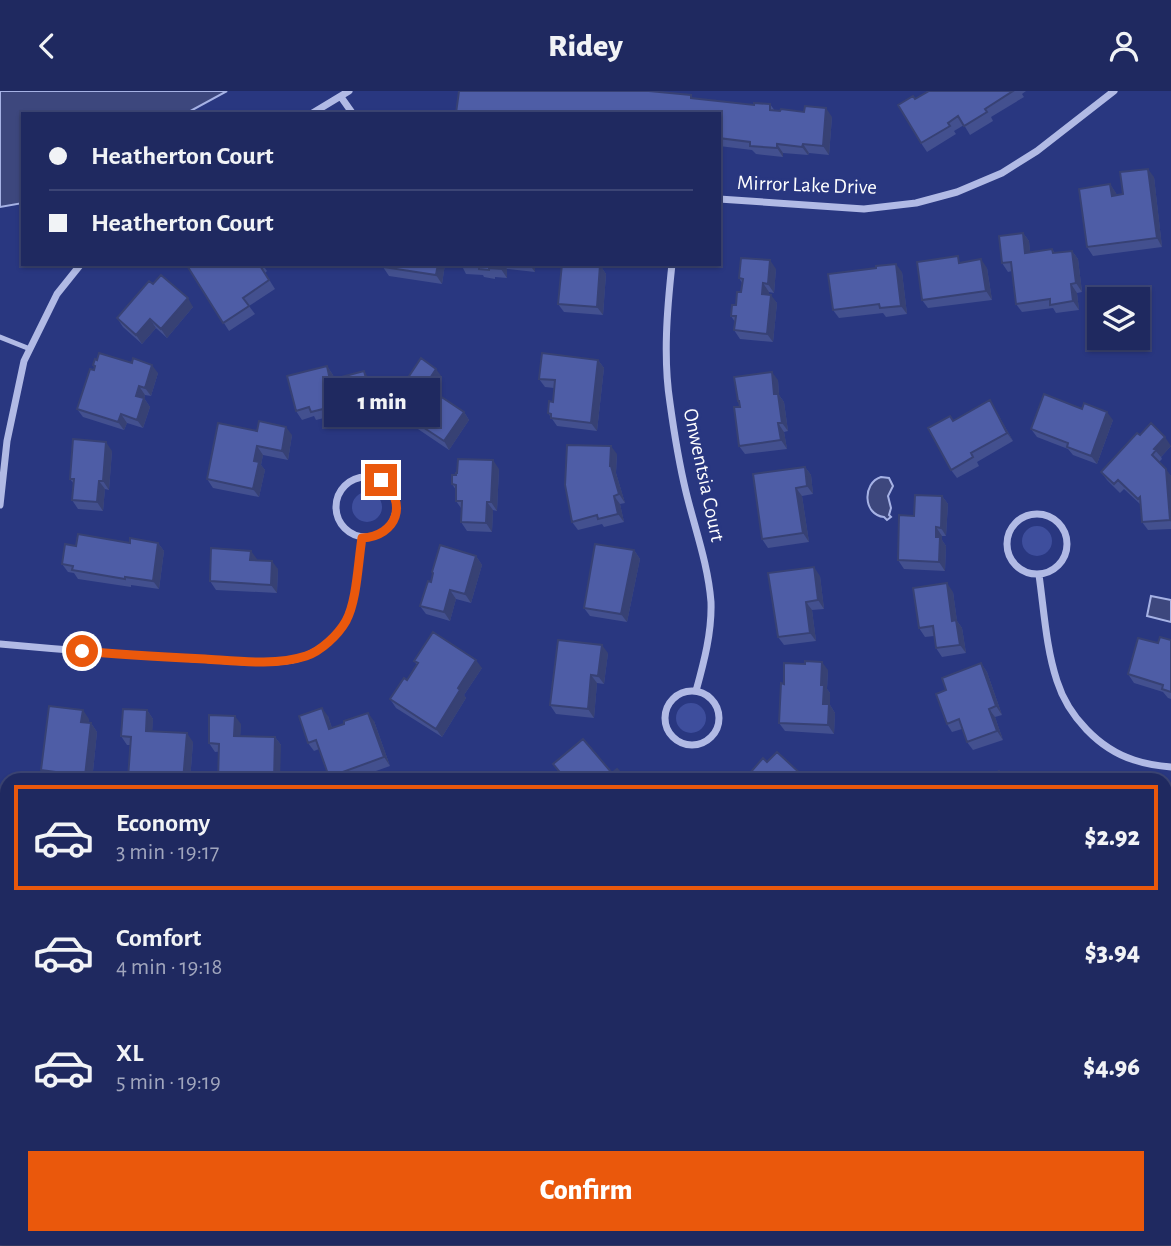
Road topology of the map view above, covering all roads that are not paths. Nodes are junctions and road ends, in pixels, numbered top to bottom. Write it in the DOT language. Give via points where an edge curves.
graph roads {
  1 [pos="349,91"];
  2 [pos="1114,91"];
  3 [pos="341,97"];
  4 [pos="315,112"];
  5 [pos="352,112"];
  6 [pos="721,199"];
  7 [pos="79,266"];
  8 [pos="672,266"];
  9 [pos="0,337"];
  10 [pos="30,349"];
  11 [pos="0,505"];
  12 [pos="362,538"];
  13 [pos="1039,575"];
  14 [pos="0,643"];
  15 [pos="696,691"];
  16 [pos="1171,767"];
  1 -- 3 [label="street"];
  2 -- 6 [label="street, Mirror Lake Drive" via="1002,173 947,195 864,209"];
  3 -- 4 [label="street"];
  3 -- 5 [label="street"];
  7 -- 10 [label="street" via="57,294"];
  8 -- 15 [label="street, Onwentsia Court" via="667,352 670,400 710,601 706,653"];
  9 -- 10 [label="lane"];
  10 -- 11 [label="street" via="6,441"];
  12 -- 12 [label="street" via="390,526 397,506 389,487 370,477 360,477 342,488 335,508 343,527"];
  12 -- 14 [label="street" via="347,619 327,643 308,655 290,660 233,661"];
  13 -- 13 [label="street" via="1058,566 1067,547 1062,527 1035,514 1016,522 1007,552 1019,569"];
  13 -- 16 [label="street" via="1057,683 1078,719 1112,750 1132,760"];
  15 -- 15 [label="street" via="678,694 670,701 664,719 671,736 687,746 705,742 718,727 713,700"];
}
